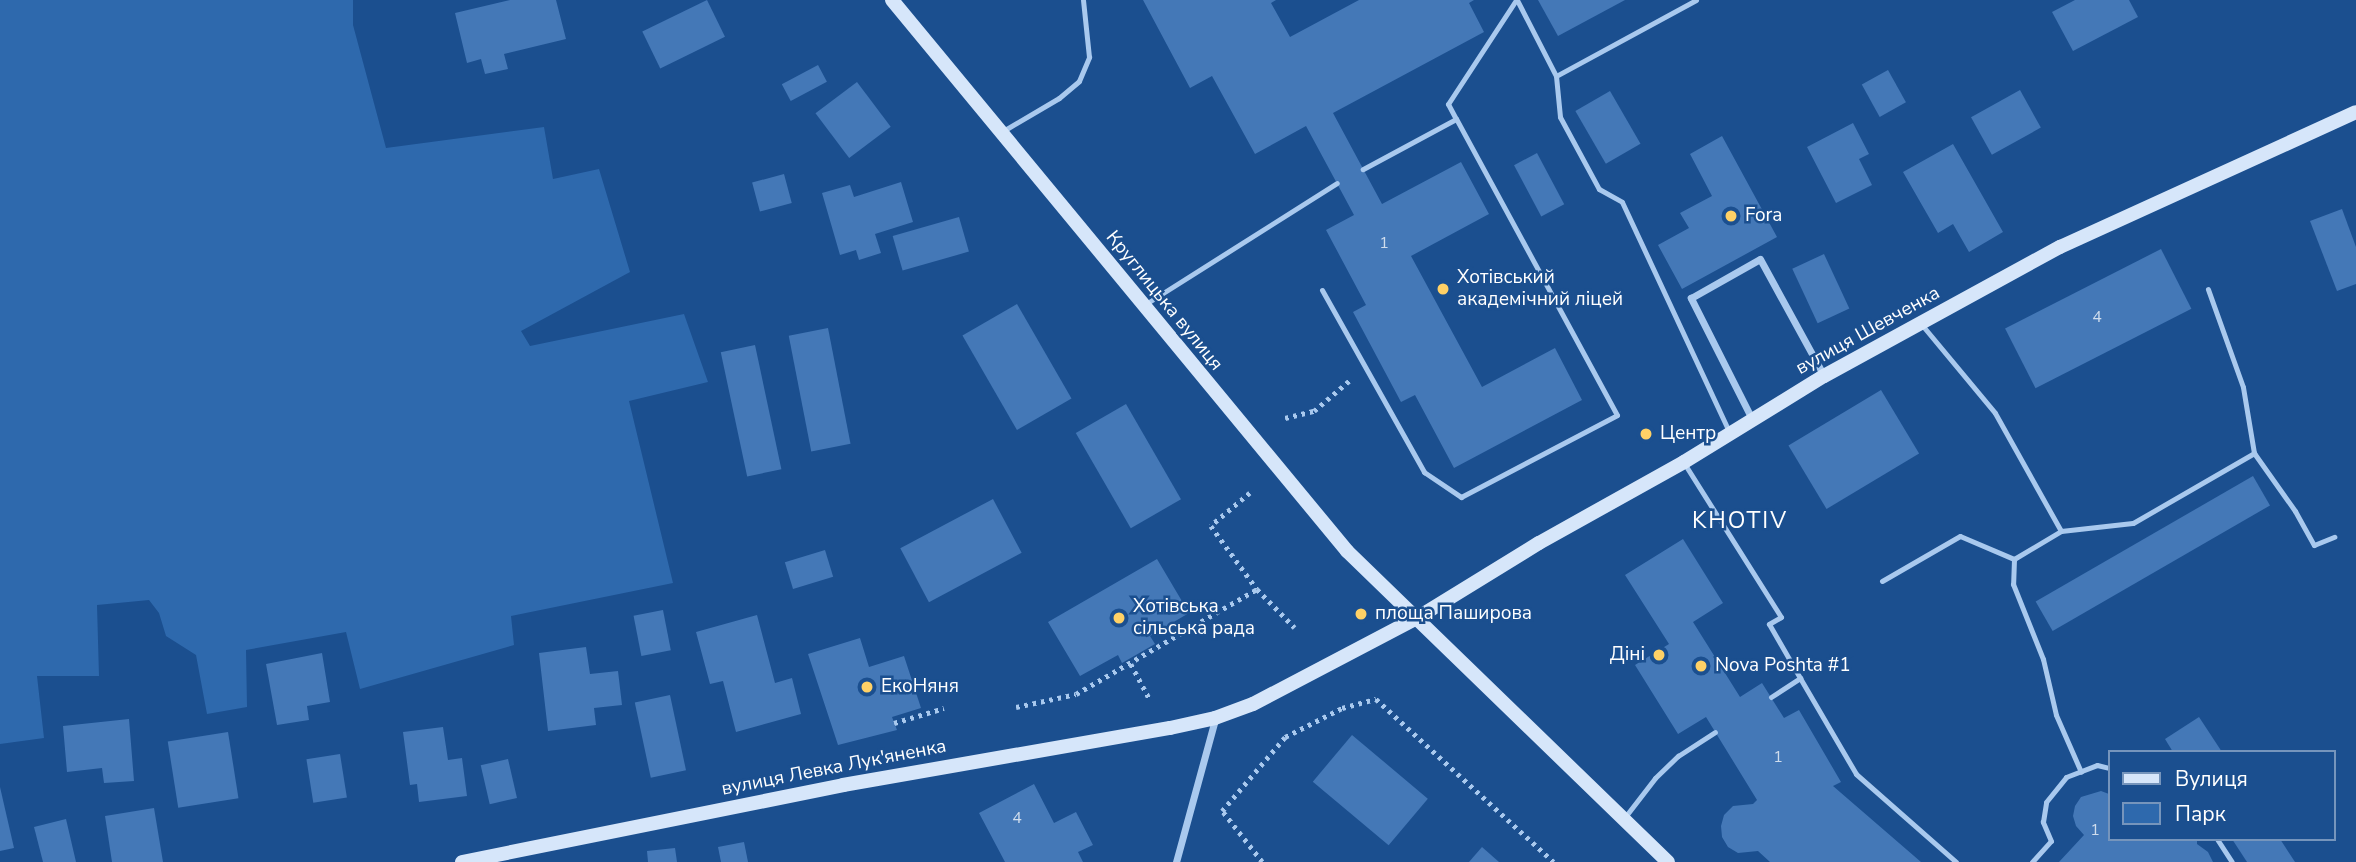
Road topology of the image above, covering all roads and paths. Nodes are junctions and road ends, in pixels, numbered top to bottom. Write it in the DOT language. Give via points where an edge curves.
graph roads {
  1 [pos="892,0"];
  2 [pos="1083,0"];
  3 [pos="1516,0"];
  4 [pos="1696,0"];
  5 [pos="1556,76"];
  6 [pos="2356,112"];
  7 [pos="1455,119"];
  8 [pos="1001,133"];
  9 [pos="1363,169"];
  10 [pos="1337,183"];
  11 [pos="2208,289"];
  12 [pos="1322,290"];
  13 [pos="1144,305"];
  14 [pos="1920,322"];
  15 [pos="1365,367"];
  16 [pos="1824,376"];
  17 [pos="1284,418"];
  18 [pos="1753,420"];
  19 [pos="1730,434"];
  20 [pos="2254,453"];
  21 [pos="1684,462"];
  22 [pos="1250,493"];
  23 [pos="2061,531"];
  24 [pos="2334,537"];
  25 [pos="2014,559"];
  26 [pos="1882,581"];
  27 [pos="1257,589"];
  28 [pos="1416,618"];
  29 [pos="1295,628"];
  30 [pos="1139,653"];
  31 [pos="1131,664"];
  32 [pos="1800,678"];
  33 [pos="1771,697"];
  34 [pos="1149,698"];
  35 [pos="1016,707"];
  36 [pos="944,708"];
  37 [pos="1215,718"];
  38 [pos="894,723"];
  39 [pos="1715,733"];
  40 [pos="2108,768"];
  41 [pos="2081,772"];
  42 [pos="1623,819"];
  43 [pos="2218,841"];
  44 [pos="462,862"];
  45 [pos="1176,862"];
  46 [pos="1262,862"];
  47 [pos="1554,862"];
  48 [pos="1668,862"];
  49 [pos="1956,862"];
  50 [pos="2032,862"];
  51 [pos="2232,862"];
  1 -- 8 [label="street, Круглицька вулиця"];
  2 -- 8 [label="lane" via="1088,57 1079,81"];
  3 -- 5 [label="lane"];
  3 -- 7 [label="lane" via="1448,104"];
  4 -- 5 [label="lane"];
  5 -- 19 [label="lane" via="1560,117 1599,188 1622,202"];
  6 -- 14 [label="street, вулиця Шевченка" via="2060,247"];
  7 -- 9 [label="lane"];
  7 -- 15 [label="lane" via="1616,415 1461,497 1424,472"];
  8 -- 13 [label="street, Круглицька вулиця"];
  10 -- 13 [label="lane"];
  11 -- 20 [label="lane" via="2243,387"];
  12 -- 15 [label="lane"];
  13 -- 28 [label="street, Круглицька вулиця" via="1347,551"];
  14 -- 16 [label="street, вулиця Шевченка"];
  14 -- 23 [label="lane" via="1995,412"];
  15 -- 17 [label="path" via="1314,411"];
  16 -- 18 [label="street, вулиця Шевченка"];
  16 -- 18 [label="street" via="1760,259 1691,298"];
  18 -- 19 [label="street, вулиця Шевченка"];
  19 -- 21 [label="street, вулиця Шевченка"];
  20 -- 23 [label="lane" via="2133,523"];
  20 -- 24 [label="lane" via="2314,545"];
  21 -- 28 [label="street, вулиця Шевченка"];
  21 -- 32 [label="lane" via="1781,617 1769,624"];
  22 -- 27 [label="path" via="1211,526"];
  23 -- 25 [label="lane"];
  25 -- 26 [label="lane" via="1960,536"];
  25 -- 41 [label="lane" via="2012,584 2043,659 2056,715"];
  27 -- 29 [label="path"];
  27 -- 31 [label="path"];
  28 -- 37 [label="street" via="1253,704"];
  28 -- 42 [label="street, Круглицька вулиця"];
  30 -- 31 [label="path"];
  31 -- 34 [label="path"];
  31 -- 35 [label="path" via="1076,694"];
  32 -- 33 [label="lane"];
  32 -- 49 [label="lane" via="1856,774"];
  36 -- 38 [label="path"];
  37 -- 44 [label="street, вулиця Левка Лук'яненка" via="844,785"];
  37 -- 45 [label="street"];
  39 -- 42 [label="lane" via="1678,755"];
  40 -- 41 [label="lane" via="2097,765"];
  41 -- 50 [label="lane" via="2066,778 2046,802 2043,822 2051,841"];
  42 -- 48 [label="street, Круглицька вулиця"];
  43 -- 51 [label="lane"];
  46 -- 47 [label="path" via="1222,811 1285,737 1342,708 1376,699"];
}
